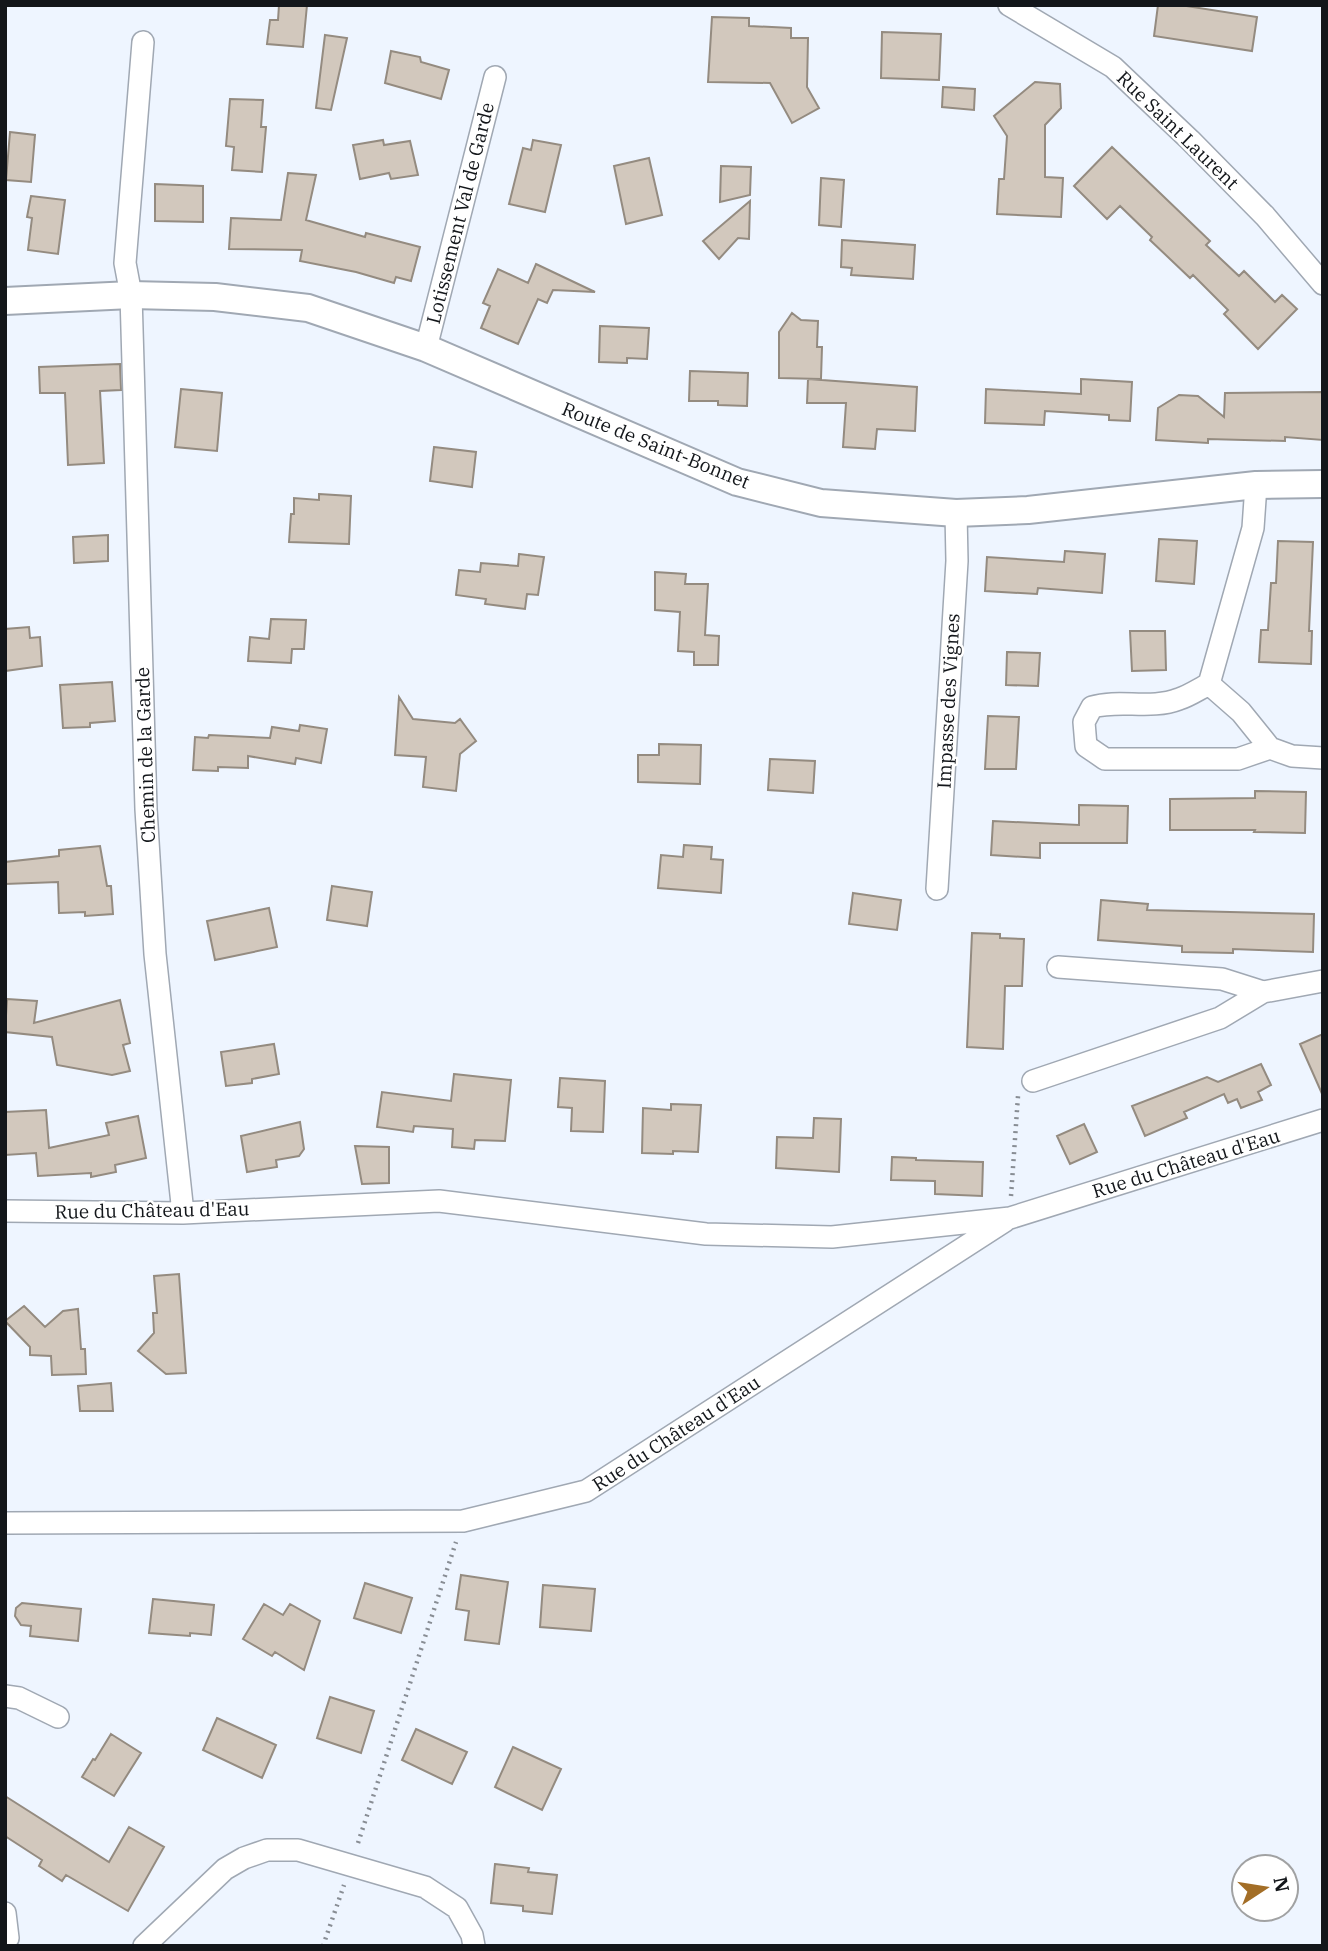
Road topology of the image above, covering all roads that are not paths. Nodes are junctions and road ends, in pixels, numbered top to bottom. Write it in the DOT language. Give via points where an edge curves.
graph roads {
  1 [pos="1009,5"];
  2 [pos="143,42"];
  3 [pos="495,78"];
  4 [pos="1323,284"];
  5 [pos="131,295"];
  6 [pos="5,301"];
  7 [pos="426,348"];
  8 [pos="1323,484"];
  9 [pos="1256,485"];
  10 [pos="956,513"];
  11 [pos="1209,684"];
  12 [pos="1270,748"];
  13 [pos="1323,758"];
  14 [pos="937,889"];
  15 [pos="1058,967"];
  16 [pos="1323,981"];
  17 [pos="1263,992"];
  18 [pos="1033,1081"];
  19 [pos="1323,1121"];
  20 [pos="5,1211"];
  21 [pos="183,1213"];
  22 [pos="1010,1217"];
  23 [pos="5,1523"];
  24 [pos="5,1696"];
  25 [pos="58,1717"];
  26 [pos="5,1913"];
  27 [pos="5,1941"];
  28 [pos="144,1946"];
  29 [pos="474,1946"];
  1 -- 4 [label="street, Rue Saint Laurent" via="1113,67 1265,216"];
  2 -- 5 [label="street, Chemin de la Garde" via="125,263"];
  3 -- 7 [label="street, Lotissement Val de Garde"];
  5 -- 6 [label="street, Route de Saint-Bonnet"];
  5 -- 7 [label="street, Route de Saint-Bonnet" via="215,297 308,308"];
  5 -- 21 [label="street, Chemin de la Garde" via="147,822 155,954"];
  7 -- 10 [label="street, Route de Saint-Bonnet" via="737,482 821,503"];
  8 -- 9 [label="street, Route de Saint-Bonnet"];
  9 -- 10 [label="street, Route de Saint-Bonnet" via="1028,510"];
  9 -- 11 [label="street" via="1253,528"];
  10 -- 14 [label="street, Impasse des Vignes"];
  11 -- 12 [label="street" via="1241,712"];
  11 -- 12 [label="street" via="1179,700 1108,702 1092,707 1084,722 1086,746 1105,759 1238,759"];
  12 -- 13 [label="street" via="1292,756"];
  15 -- 17 [label="street" via="1222,979"];
  16 -- 17 [label="street"];
  17 -- 18 [label="street" via="1220,1018"];
  19 -- 22 [label="street, Rue du Château d'Eau"];
  20 -- 21 [label="street, Rue du Château d'Eau"];
  21 -- 22 [label="street, Rue du Château d'Eau" via="439,1201 706,1234 832,1237"];
  22 -- 23 [label="street, Rue du Château d'Eau" via="586,1491 463,1521"];
  24 -- 25 [label="street"];
  26 -- 27 [label="street"];
  28 -- 29 [label="street" via="225,1869 267,1850 298,1850 425,1887 457,1908"];
}
